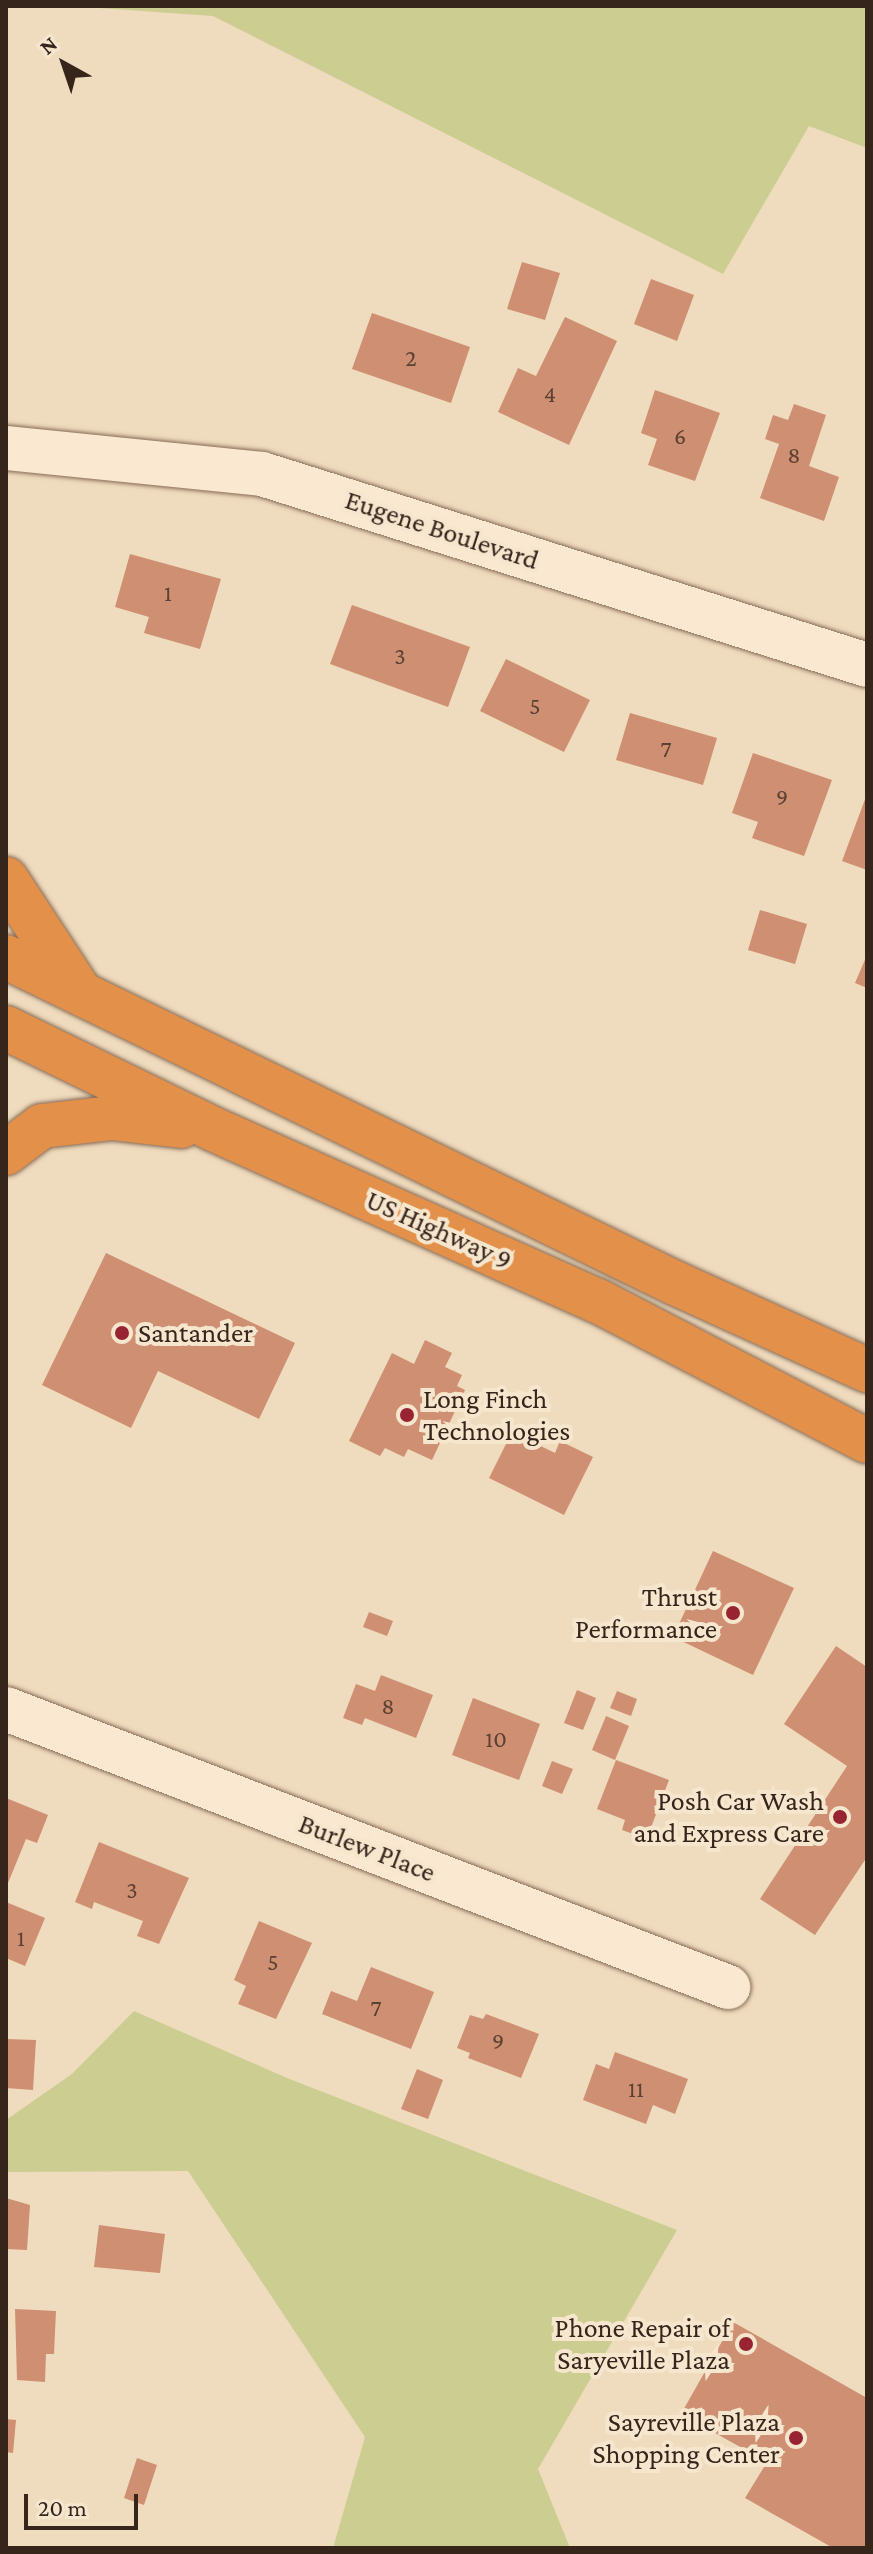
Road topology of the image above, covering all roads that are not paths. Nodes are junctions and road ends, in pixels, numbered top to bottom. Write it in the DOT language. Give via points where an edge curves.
graph roads {
  1 [pos="6,448"];
  2 [pos="867,665"];
  3 [pos="6,879"];
  4 [pos="6,957"];
  5 [pos="81,994"];
  6 [pos="6,1028"];
  7 [pos="213,1129"];
  8 [pos="6,1153"];
  9 [pos="867,1370"];
  10 [pos="867,1441"];
  11 [pos="6,1709"];
  12 [pos="728,1987"];
  1 -- 2 [label="street, Eugene Boulevard" via="262,474"];
  3 -- 5 [label="highway"];
  4 -- 5 [label="highway, US Highway 9"];
  5 -- 9 [label="highway, US Highway 9" via="675,1283"];
  6 -- 7 [label="highway, US Highway 9"];
  7 -- 8 [label="highway" via="111,1118 42,1126"];
  7 -- 10 [label="highway, US Highway 9" via="598,1301"];
  11 -- 12 [label="street, Burlew Place"];
}
